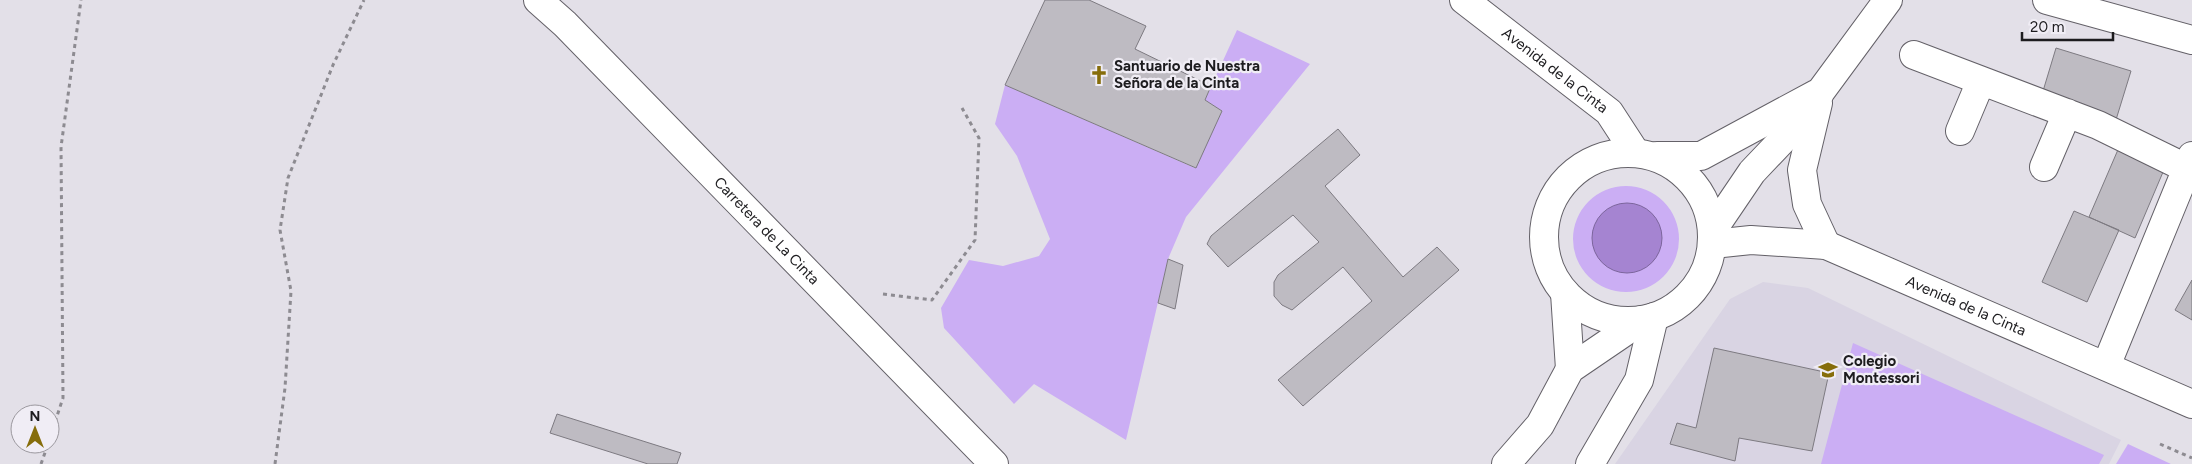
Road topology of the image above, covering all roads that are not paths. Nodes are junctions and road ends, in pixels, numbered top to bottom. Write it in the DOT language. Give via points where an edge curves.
graph roads {
  1 [pos="538,0"];
  2 [pos="1464,0"];
  3 [pos="1888,0"];
  4 [pos="2047,0"];
  5 [pos="2192,40"];
  6 [pos="1914,55"];
  7 [pos="1981,81"];
  8 [pos="1821,91"];
  9 [pos="2067,113"];
  10 [pos="1960,131"];
  11 [pos="1645,154"];
  12 [pos="2190,166"];
  13 [pos="2044,167"];
  14 [pos="1712,238"];
  15 [pos="1826,245"];
  16 [pos="1566,293"];
  17 [pos="1648,318"];
  18 [pos="2106,366"];
  19 [pos="1570,369"];
  20 [pos="2192,404"];
  21 [pos="994,464"];
  22 [pos="1506,464"];
  23 [pos="1590,464"];
  1 -- 21 [label="main road, Carretera de La Cinta"];
  2 -- 11 [label="main road, Avenida de la Cinta" via="1609,112"];
  3 -- 8 [label="main road"];
  4 -- 5 [label="main road"];
  6 -- 7 [label="main road"];
  7 -- 9 [label="main road"];
  7 -- 10 [label="main road"];
  8 -- 11 [label="main road" via="1701,156"];
  8 -- 14 [label="main road" via="1810,111 1752,172"];
  8 -- 15 [label="main road" via="1802,170 1807,204"];
  9 -- 12 [label="main road"];
  9 -- 13 [label="main road"];
  11 -- 14 [label="main road" via="1679,168 1698,187 1710,214"];
  11 -- 16 [label="main road" via="1604,158 1579,167 1559,186 1547,210 1543,237 1549,268"];
  12 -- 18 [label="main road"];
  14 -- 15 [label="main road, Avenida de la Cinta"];
  14 -- 17 [label="main road" via="1707,268 1694,289 1676,306"];
  15 -- 18 [label="main road, Avenida de la Cinta"];
  16 -- 17 [label="main road" via="1588,311 1614,320"];
  16 -- 19 [label="main road"];
  17 -- 19 [label="main road"];
  17 -- 23 [label="main road" via="1639,380"];
  18 -- 20 [label="main road, Avenida de la Cinta"];
  19 -- 22 [label="main road" via="1540,425"];
}
